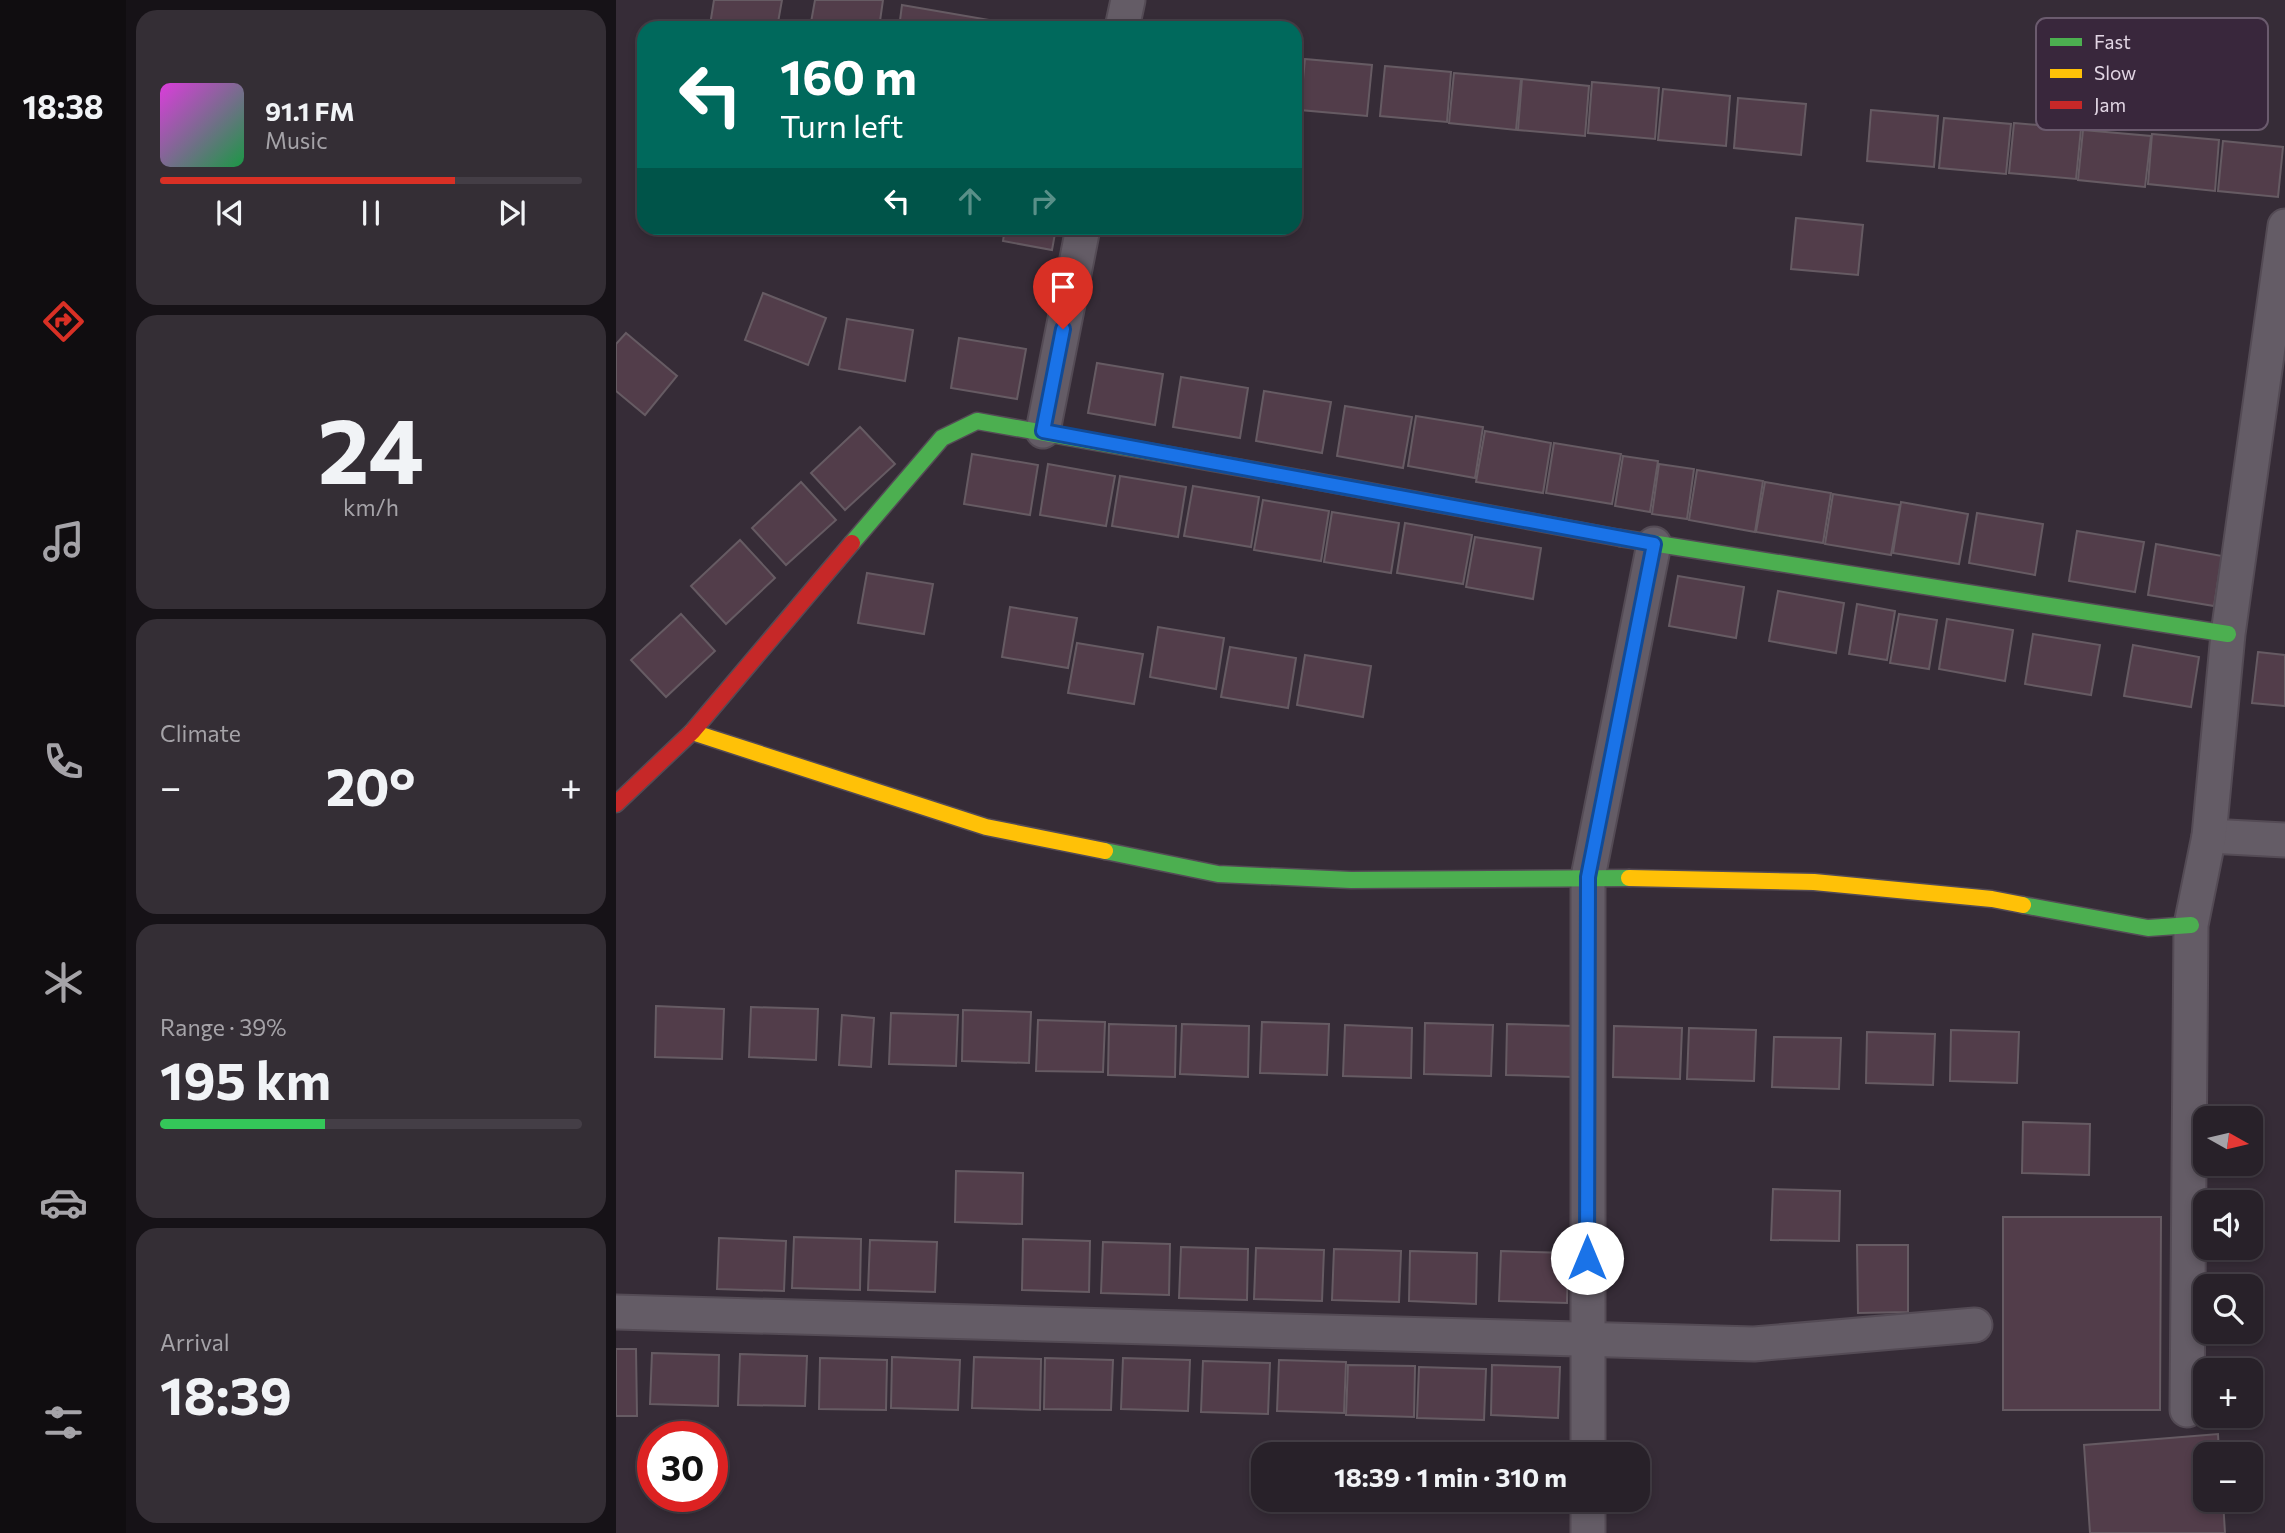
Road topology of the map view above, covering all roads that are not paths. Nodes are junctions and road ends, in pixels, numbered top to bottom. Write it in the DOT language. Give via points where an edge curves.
graph roads {
  1 [pos="1128,0"];
  2 [pos="1124,21"];
  3 [pos="2285,226"];
  4 [pos="1082,235"];
  5 [pos="2279,324"];
  6 [pos="1043,431"];
  7 [pos="1654,544"];
  8 [pos="2228,634"];
  9 [pos="692,732"];
  10 [pos="616,804"];
  11 [pos="2209,836"];
  12 [pos="2285,840"];
  13 [pos="1588,877"];
  14 [pos="2191,925"];
  15 [pos="616,1312"];
  16 [pos="1975,1325"];
  17 [pos="1586,1340"];
  18 [pos="2187,1410"];
  19 [pos="1588,1442"];
  20 [pos="1588,1512"];
  21 [pos="1588,1533"];
  1 -- 2 [label="street"];
  3 -- 5 [label="street"];
  4 -- 6 [label="street"];
  5 -- 8 [label="street"];
  6 -- 7 [label="street"];
  6 -- 9 [label="street" via="976,421 942,438"];
  7 -- 8 [label="street"];
  7 -- 13 [label="street"];
  8 -- 11 [label="street"];
  9 -- 10 [label="street"];
  9 -- 13 [label="street" via="986,827 1218,874 1351,880"];
  11 -- 12 [label="street"];
  11 -- 14 [label="street"];
  13 -- 14 [label="street" via="1814,882 1992,899 2148,928"];
  13 -- 17 [label="street"];
  14 -- 18 [label="street"];
  15 -- 17 [label="street"];
  16 -- 17 [label="street" via="1754,1344"];
  17 -- 19 [label="street"];
  20 -- 21 [label="street"];
}
